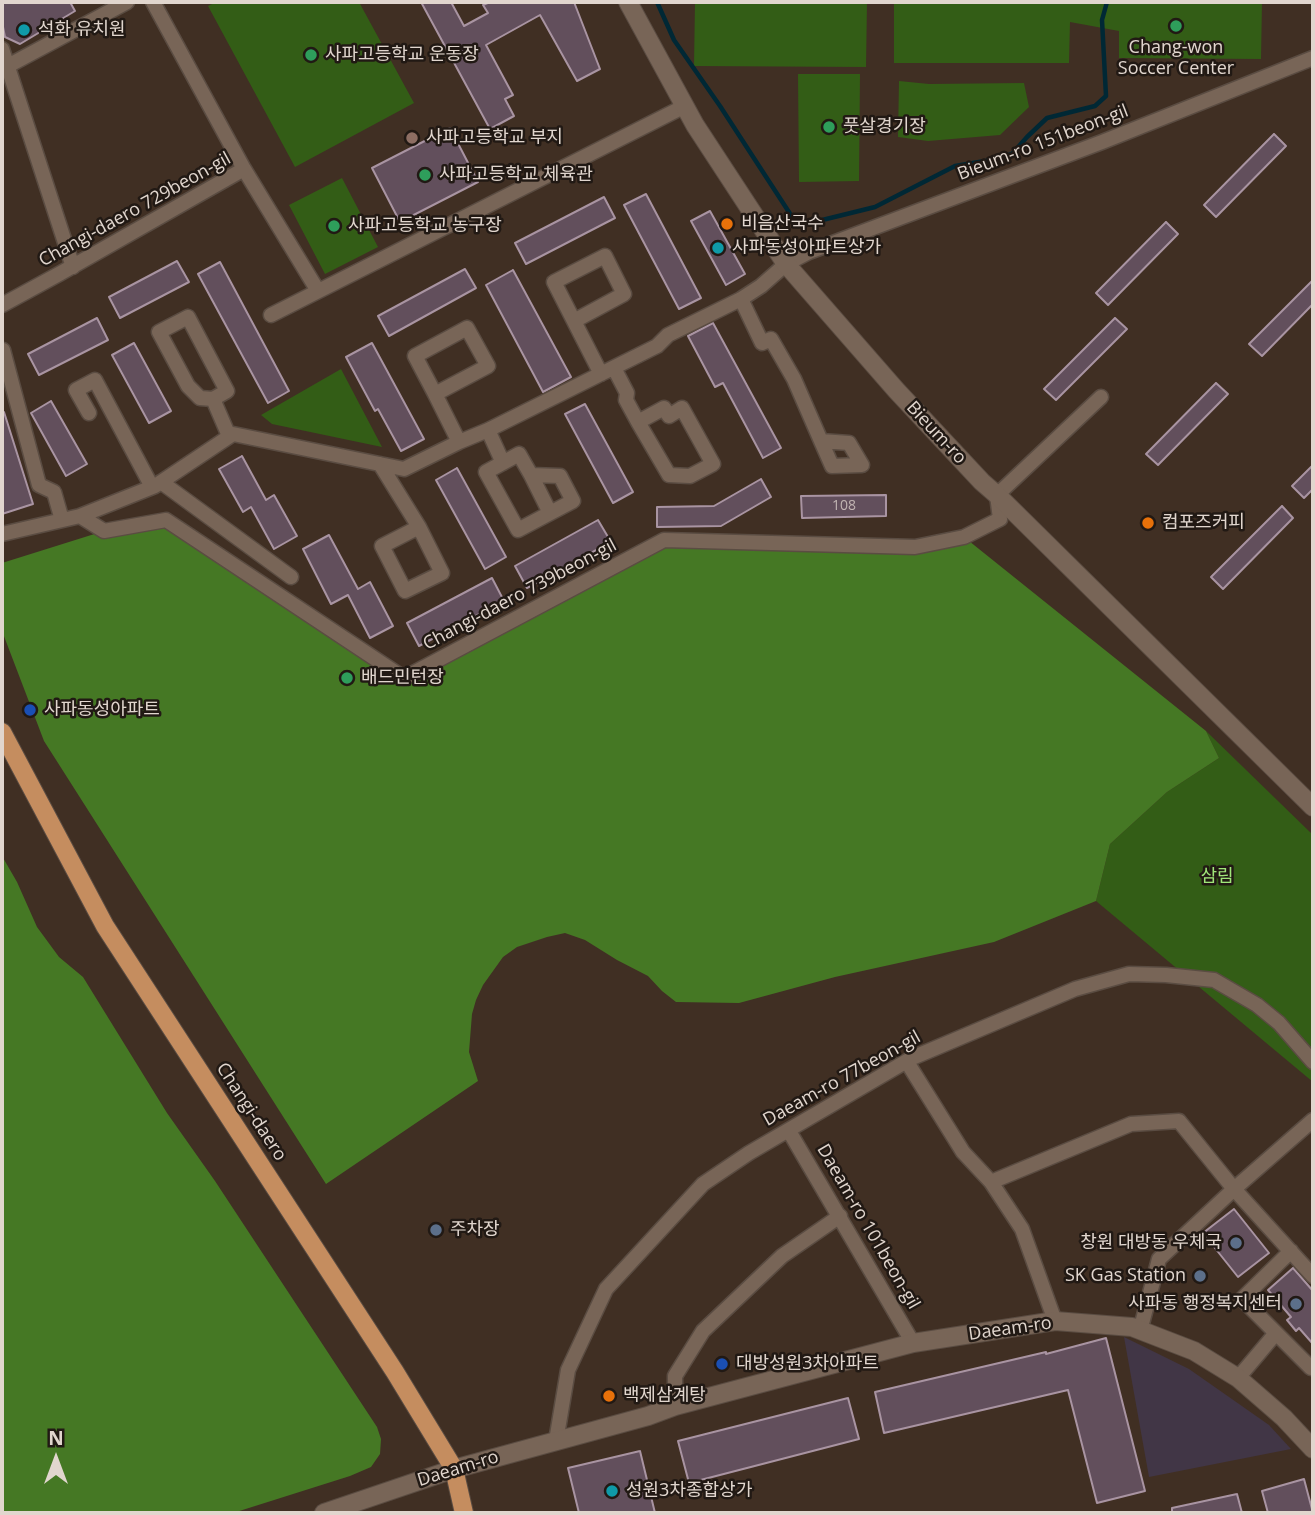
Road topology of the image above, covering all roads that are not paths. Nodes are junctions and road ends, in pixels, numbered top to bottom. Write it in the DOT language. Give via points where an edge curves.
graph roads {
  1 [pos="127,2"];
  2 [pos="153,2"];
  3 [pos="628,2"];
  4 [pos="2,49"];
  5 [pos="1313,58"];
  6 [pos="4,68"];
  7 [pos="685,106"];
  8 [pos="244,169"];
  9 [pos="786,264"];
  10 [pos="73,267"];
  11 [pos="318,292"];
  12 [pos="741,299"];
  13 [pos="2,305"];
  14 [pos="271,315"];
  15 [pos="574,321"];
  16 [pos="4,350"];
  17 [pos="608,371"];
  18 [pos="435,394"];
  19 [pos="1101,397"];
  20 [pos="214,399"];
  21 [pos="89,413"];
  22 [pos="638,422"];
  23 [pos="488,430"];
  24 [pos="229,436"];
  25 [pos="821,441"];
  26 [pos="458,442"];
  27 [pos="503,463"];
  28 [pos="380,464"];
  29 [pos="531,475"];
  30 [pos="156,484"];
  31 [pos="997,495"];
  32 [pos="550,513"];
  33 [pos="80,516"];
  34 [pos="62,520"];
  35 [pos="419,527"];
  36 [pos="2,534"];
  37 [pos="291,577"];
  38 [pos="2,732"];
  39 [pos="1313,807"];
  40 [pos="907,1062"];
  41 [pos="1313,1062"];
  42 [pos="1313,1119"];
  43 [pos="789,1130"];
  44 [pos="991,1182"];
  45 [pos="1234,1189"];
  46 [pos="840,1216"];
  47 [pos="1291,1251"];
  48 [pos="1313,1276"];
  49 [pos="1055,1321"];
  50 [pos="1140,1331"];
  51 [pos="1276,1333"];
  52 [pos="913,1343"];
  53 [pos="1311,1368"];
  54 [pos="1238,1378"];
  55 [pos="675,1406"];
  56 [pos="556,1441"];
  57 [pos="1313,1449"];
  58 [pos="454,1469"];
  59 [pos="324,1513"];
  60 [pos="464,1513"];
  1 -- 6 [label="street"];
  2 -- 8 [label="street"];
  3 -- 7 [label="street, Bieum-ro"];
  4 -- 6 [label="street"];
  5 -- 9 [label="street, Bieum-ro 151beon-gil"];
  6 -- 10 [label="street"];
  7 -- 9 [label="street, Bieum-ro"];
  7 -- 11 [label="street"];
  8 -- 10 [label="street, Changi-daero 729beon-gil"];
  8 -- 11 [label="street, Changi-daero 729beon-gil"];
  9 -- 12 [label="street, Bieum-ro 151beon-gil"];
  9 -- 31 [label="street, Bieum-ro" via="896,390"];
  10 -- 13 [label="street, Changi-daero 729beon-gil"];
  11 -- 14 [label="street"];
  12 -- 17 [label="street, Bieum-ro 151beon-gil"];
  12 -- 25 [label="street" via="762,344 771,339 794,379"];
  15 -- 15 [label="street" via="624,294 605,256 554,282"];
  15 -- 17 [label="street"];
  16 -- 34 [label="street" via="39,485 54,492"];
  17 -- 22 [label="street" via="627,393"];
  17 -- 23 [label="street, Bieum-ro 151beon-gil"];
  18 -- 18 [label="street" via="488,366 467,328 415,356"];
  18 -- 26 [label="street"];
  19 -- 31 [label="street"];
  20 -- 20 [label="street" via="227,391 188,317 159,332 188,386 200,398"];
  20 -- 24 [label="street"];
  21 -- 30 [label="street" via="76,390 94,380"];
  22 -- 22 [label="street" via="669,475 690,476 713,464 682,408 668,416 664,408"];
  23 -- 26 [label="street, Bieum-ro 151beon-gil"];
  23 -- 27 [label="street"];
  24 -- 28 [label="street, Bieum-ro 151beon-gil"];
  24 -- 30 [label="street"];
  26 -- 28 [label="street, Bieum-ro 151beon-gil" via="404,469"];
  27 -- 29 [label="street" via="519,454"];
  27 -- 32 [label="street" via="486,472 518,530"];
  28 -- 35 [label="street"];
  29 -- 32 [label="street"];
  29 -- 32 [label="street" via="560,476 573,500"];
  30 -- 33 [label="street"];
  30 -- 37 [label="street"];
  31 -- 33 [label="street, Changi-daero 739beon-gil" via="1000,519 964,537 915,547 664,540 404,678 166,520 104,531"];
  31 -- 39 [label="street, Bieum-ro"];
  33 -- 34 [label="street"];
  34 -- 36 [label="street"];
  35 -- 35 [label="street" via="382,546 405,592 442,573"];
  38 -- 58 [label="main road, Changi-daero" via="105,926"];
  40 -- 41 [label="street, Daeam-ro 77beon-gil" via="1075,989 1129,974 1214,980 1279,1023"];
  40 -- 43 [label="street, Daeam-ro 77beon-gil"];
  40 -- 44 [label="street" via="963,1152"];
  42 -- 45 [label="street"];
  43 -- 46 [label="street, Daeam-ro 101beon-gil"];
  43 -- 56 [label="street, Daeam-ro 77beon-gil" via="702,1184 606,1289 568,1370"];
  44 -- 45 [label="street" via="1131,1124 1179,1121"];
  44 -- 49 [label="street" via="1022,1228"];
  45 -- 47 [label="street"];
  45 -- 50 [label="street" via="1159,1259"];
  46 -- 52 [label="street, Daeam-ro 101beon-gil"];
  46 -- 55 [label="street" via="782,1256 703,1331 675,1376"];
  47 -- 48 [label="street"];
  47 -- 51 [label="street" via="1242,1299"];
  49 -- 50 [label="street, Daeam-ro"];
  49 -- 52 [label="street, Daeam-ro"];
  50 -- 54 [label="street, Daeam-ro" via="1194,1352"];
  51 -- 53 [label="street"];
  51 -- 54 [label="street"];
  52 -- 55 [label="street, Daeam-ro"];
  54 -- 57 [label="street, Daeam-ro"];
  55 -- 56 [label="street, Daeam-ro"];
  56 -- 58 [label="street, Daeam-ro"];
  58 -- 59 [label="street, Daeam-ro"];
  58 -- 60 [label="main road, Changi-daero"];
}
